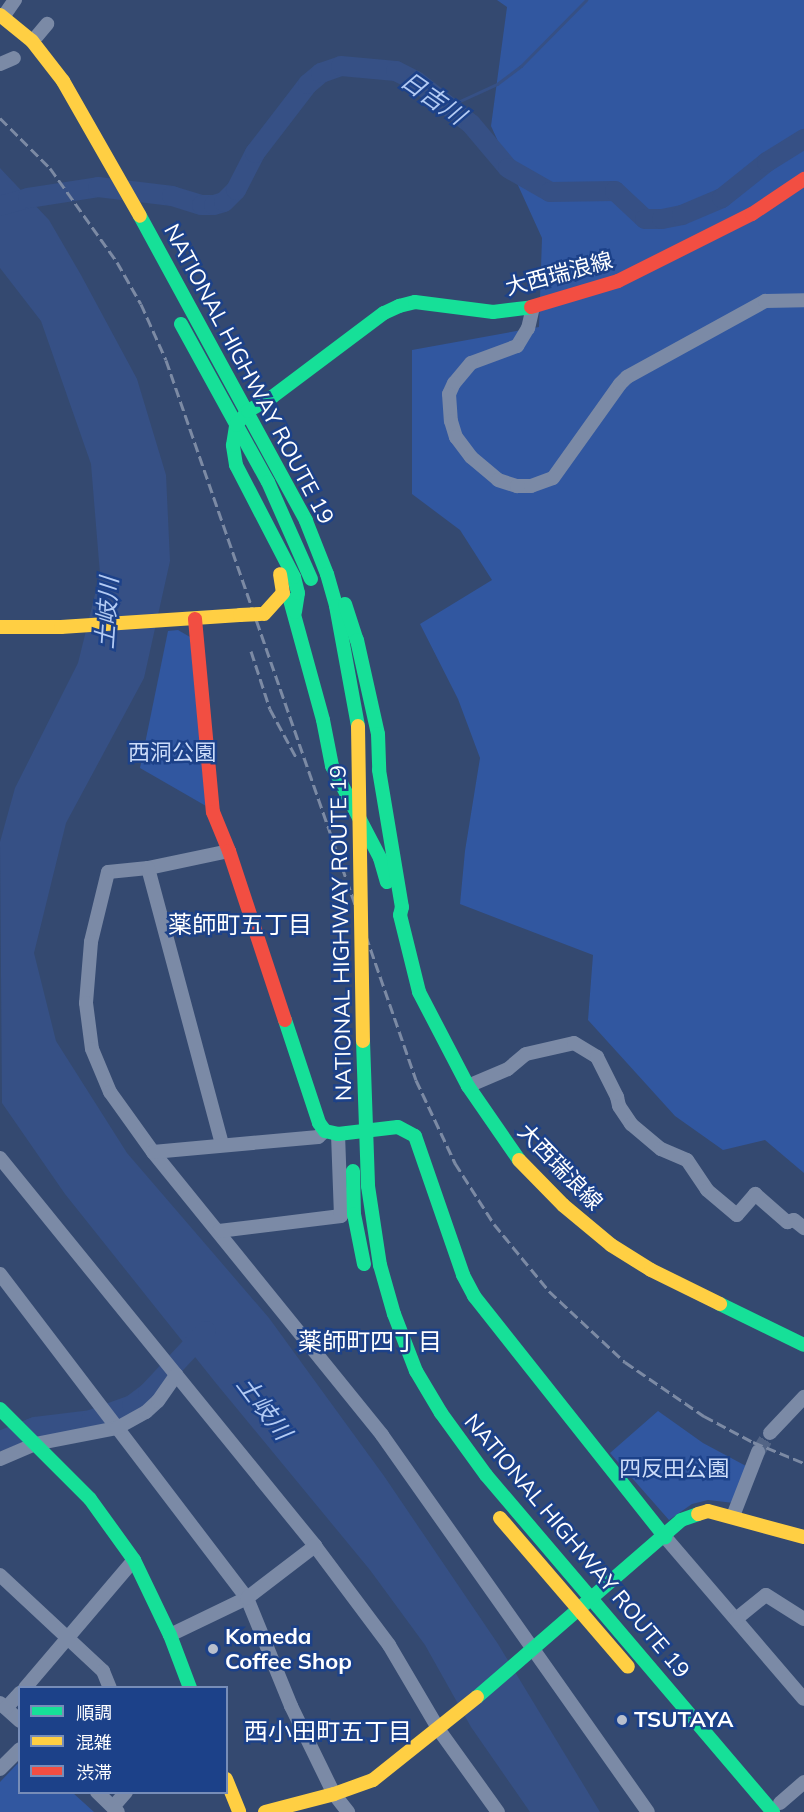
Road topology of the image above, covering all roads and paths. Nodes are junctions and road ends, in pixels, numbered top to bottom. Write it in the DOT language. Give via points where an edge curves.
graph roads {
  1 [pos="15,0"];
  2 [pos="1,16"];
  3 [pos="47,24"];
  4 [pos="0,32"];
  5 [pos="37,36"];
  6 [pos="14,58"];
  7 [pos="0,64"];
  8 [pos="108,172"];
  9 [pos="804,179"];
  10 [pos="804,300"];
  11 [pos="533,307"];
  12 [pos="248,411"];
  13 [pos="236,425"];
  14 [pos="306,521"];
  15 [pos="267,529"];
  16 [pos="280,574"];
  17 [pos="316,593"];
  18 [pos="295,612"];
  19 [pos="323,613"];
  20 [pos="262,614"];
  21 [pos="195,619"];
  22 [pos="0,627"];
  23 [pos="379,770"];
  24 [pos="341,786"];
  25 [pos="344,815"];
  26 [pos="229,851"];
  27 [pos="148,868"];
  28 [pos="400,915"];
  29 [pos="348,1025"];
  30 [pos="349,1048"];
  31 [pos="468,1086"];
  32 [pos="350,1118"];
  33 [pos="331,1132"];
  34 [pos="222,1144"];
  35 [pos="153,1152"];
  36 [pos="0,1158"];
  37 [pos="804,1228"];
  38 [pos="219,1231"];
  39 [pos="367,1272"];
  40 [pos="0,1274"];
  41 [pos="378,1311"];
  42 [pos="804,1345"];
  43 [pos="176,1376"];
  44 [pos="804,1397"];
  45 [pos="0,1409"];
  46 [pos="430,1423"];
  47 [pos="117,1428"];
  48 [pos="770,1433"];
  49 [pos="35,1444"];
  50 [pos="758,1452"];
  51 [pos="0,1459"];
  52 [pos="488,1503"];
  53 [pos="733,1516"];
  54 [pos="664,1537"];
  55 [pos="804,1537"];
  56 [pos="315,1546"];
  57 [pos="134,1560"];
  58 [pos="0,1575"];
  59 [pos="248,1598"];
  60 [pos="592,1599"];
  61 [pos="579,1611"];
  62 [pos="736,1619"];
  63 [pos="804,1619"];
  64 [pos="170,1635"];
  65 [pos="70,1638"];
  66 [pos="533,1650"];
  67 [pos="639,1681"];
  68 [pos="27,1686"];
  69 [pos="109,1686"];
  70 [pos="189,1686"];
  71 [pos="18,1695"];
  72 [pos="804,1699"];
  73 [pos="3,1706"];
  74 [pos="18,1719"];
  75 [pos="443,1727"];
  76 [pos="18,1751"];
  77 [pos="0,1769"];
  78 [pos="804,1782"];
  79 [pos="228,1784"];
  80 [pos="99,1794"];
  81 [pos="125,1794"];
  82 [pos="334,1794"];
  83 [pos="776,1807"];
  84 [pos="116,1810"];
  85 [pos="239,1812"];
  86 [pos="265,1812"];
  87 [pos="348,1812"];
  88 [pos="498,1812"];
  89 [pos="648,1812"];
  1 -- 2 [label="street"];
  2 -- 8 [label="main road, NATIONAL HIGHWAY ROUTE 19" via="32,41 63,81"];
  3 -- 5 [label="street"];
  4 -- 8 [label="main road, NATIONAL HIGHWAY ROUTE 19" via="23,52 48,84"];
  6 -- 7 [label="street"];
  8 -- 12 [label="main road, NATIONAL HIGHWAY ROUTE 19" via="134,204"];
  8 -- 13 [label="main road, NATIONAL HIGHWAY ROUTE 19" via="117,202"];
  9 -- 11 [label="main road, 大西瑞浪線" via="752,214 618,281"];
  10 -- 11 [label="street" via="765,301 627,377 553,478 531,486 517,486 498,480 484,469 456,437 449,394 471,363 517,346 528,328"];
  11 -- 12 [label="main road, 大西瑞浪線" via="493,312 415,302 399,306"];
  12 -- 13 [label="main road, 大西瑞浪線"];
  12 -- 14 [label="main road, NATIONAL HIGHWAY ROUTE 19"];
  13 -- 15 [label="main road" via="236,465"];
  13 -- 17 [label="main road, NATIONAL HIGHWAY ROUTE 19" via="295,539"];
  14 -- 23 [label="main road" via="320,541 338,582 357,640 378,734"];
  14 -- 60 [label="main road, NATIONAL HIGHWAY ROUTE 19, bridge" via="336,606 358,726 364,1106 369,1186 380,1265 416,1371 441,1413 486,1476"];
  15 -- 16 [label="main road"];
  15 -- 18 [label="main road" via="294,577 298,593"];
  16 -- 18 [label="main road"];
  16 -- 20 [label="main road" via="283,593"];
  18 -- 20 [label="main road"];
  18 -- 24 [label="main road" via="332,766"];
  19 -- 25 [label="main road, NATIONAL HIGHWAY ROUTE 19" via="342,699"];
  20 -- 21 [label="main road, bridge"];
  21 -- 22 [label="main road"];
  21 -- 26 [label="main road" via="213,812"];
  23 -- 24 [label="main road" via="377,779 350,789"];
  23 -- 28 [label="main road" via="402,907"];
  24 -- 28 [label="main road" via="380,858"];
  26 -- 27 [label="street"];
  26 -- 33 [label="main road" via="319,1123"];
  27 -- 34 [label="street"];
  27 -- 35 [label="street" via="108,872 92,942 86,1004 92,1049 110,1092"];
  28 -- 31 [label="main road, 大西瑞浪線" via="419,992"];
  29 -- 30 [label="main road, NATIONAL HIGHWAY ROUTE 19"];
  31 -- 37 [label="street" via="508,1069 526,1054 574,1043 597,1057 631,1124 661,1149 687,1160 707,1191 737,1215 755,1194 787,1222 794,1220"];
  31 -- 42 [label="main road, 大西瑞浪線" via="492,1126 522,1164 611,1245 651,1270"];
  32 -- 39 [label="main road, NATIONAL HIGHWAY ROUTE 19, bridge" via="354,1214"];
  33 -- 34 [label="street" via="318,1137"];
  33 -- 38 [label="street" via="341,1216"];
  33 -- 54 [label="main road" via="398,1127 415,1136 463,1275 474,1296"];
  34 -- 35 [label="street"];
  35 -- 38 [label="street"];
  36 -- 43 [label="street"];
  38 -- 66 [label="street" via="382,1435"];
  40 -- 47 [label="street"];
  41 -- 46 [label="main road, NATIONAL HIGHWAY ROUTE 19" via="400,1369"];
  43 -- 47 [label="street" via="146,1412"];
  43 -- 56 [label="street"];
  44 -- 48 [label="street"];
  45 -- 49 [label="main road"];
  47 -- 49 [label="street"];
  47 -- 59 [label="street"];
  49 -- 51 [label="street"];
  49 -- 57 [label="main road" via="90,1499"];
  50 -- 53 [label="street"];
  52 -- 61 [label="main road, NATIONAL HIGHWAY ROUTE 19"];
  53 -- 54 [label="main road" via="697,1513 681,1520"];
  53 -- 55 [label="main road"];
  54 -- 60 [label="main road"];
  54 -- 62 [label="street"];
  56 -- 59 [label="street"];
  56 -- 75 [label="street" via="389,1645"];
  57 -- 64 [label="main road"];
  57 -- 65 [label="street"];
  58 -- 65 [label="street"];
  59 -- 64 [label="street"];
  59 -- 82 [label="street" via="291,1706"];
  60 -- 61 [label="main road"];
  60 -- 83 [label="main road, NATIONAL HIGHWAY ROUTE 19"];
  61 -- 66 [label="main road"];
  61 -- 67 [label="main road, NATIONAL HIGHWAY ROUTE 19"];
  62 -- 63 [label="street" via="766,1595"];
  62 -- 72 [label="street"];
  64 -- 70 [label="main road"];
  65 -- 68 [label="street"];
  65 -- 69 [label="street" via="103,1671"];
  66 -- 75 [label="main road"];
  66 -- 89 [label="street"];
  71 -- 73 [label="street"];
  73 -- 74 [label="street"];
  75 -- 82 [label="main road" via="373,1780"];
  75 -- 88 [label="street"];
  76 -- 77 [label="street"];
  78 -- 83 [label="street"];
  79 -- 85 [label="main road"];
  80 -- 84 [label="street"];
  81 -- 84 [label="street"];
  82 -- 86 [label="main road"];
  82 -- 87 [label="street"];
}
